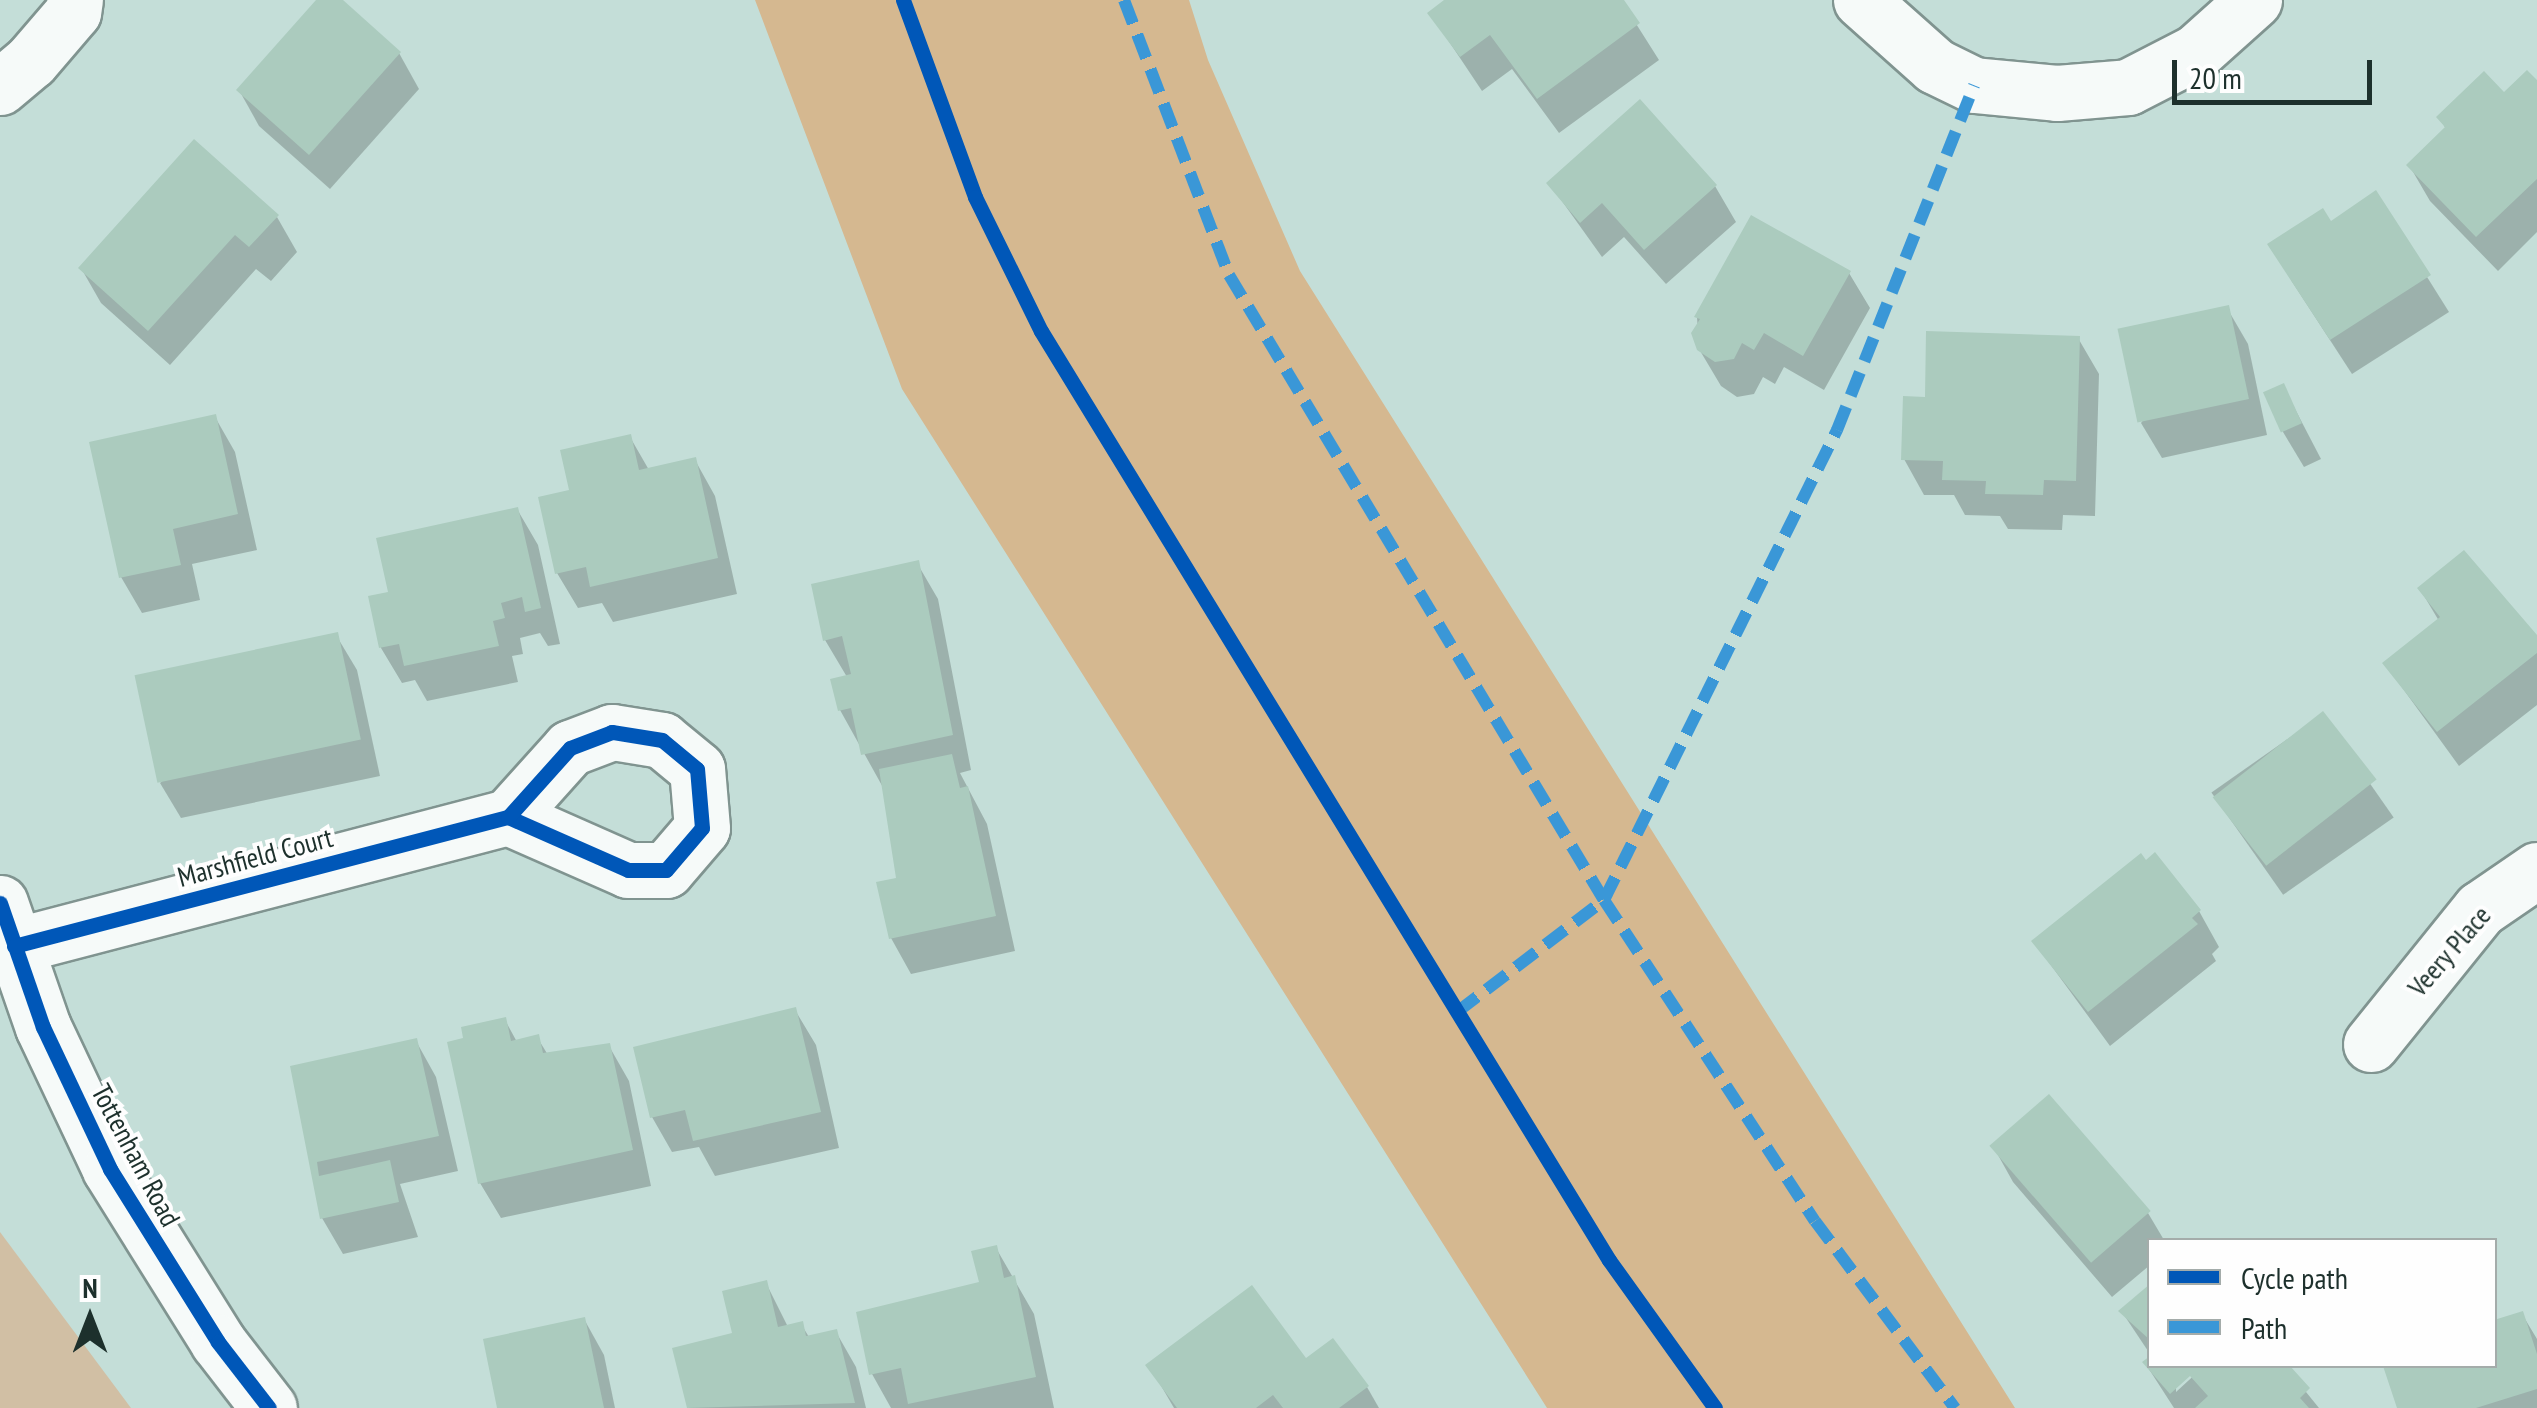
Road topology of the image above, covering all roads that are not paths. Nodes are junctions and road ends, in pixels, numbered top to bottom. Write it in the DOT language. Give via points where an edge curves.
graph roads {
  1 [pos="74,0"];
  2 [pos="1861,0"];
  3 [pos="2254,0"];
  4 [pos="0,87"];
  5 [pos="508,817"];
  6 [pos="2537,870"];
  7 [pos="7,924"];
  8 [pos="2371,1044"];
  9 [pos="269,1408"];
  1 -- 4 [label="street" via="73,12 32,61"];
  2 -- 3 [label="street" via="1934,66 1974,86 2057,93 2128,86 2196,52"];
  5 -- 7 [label="street, Marshfield Court"];
  6 -- 8 [label="street, Veery Place" via="2480,909"];
  7 -- 9 [label="street, Tottenham Road" via="43,1027 110,1169 218,1342"];
}
